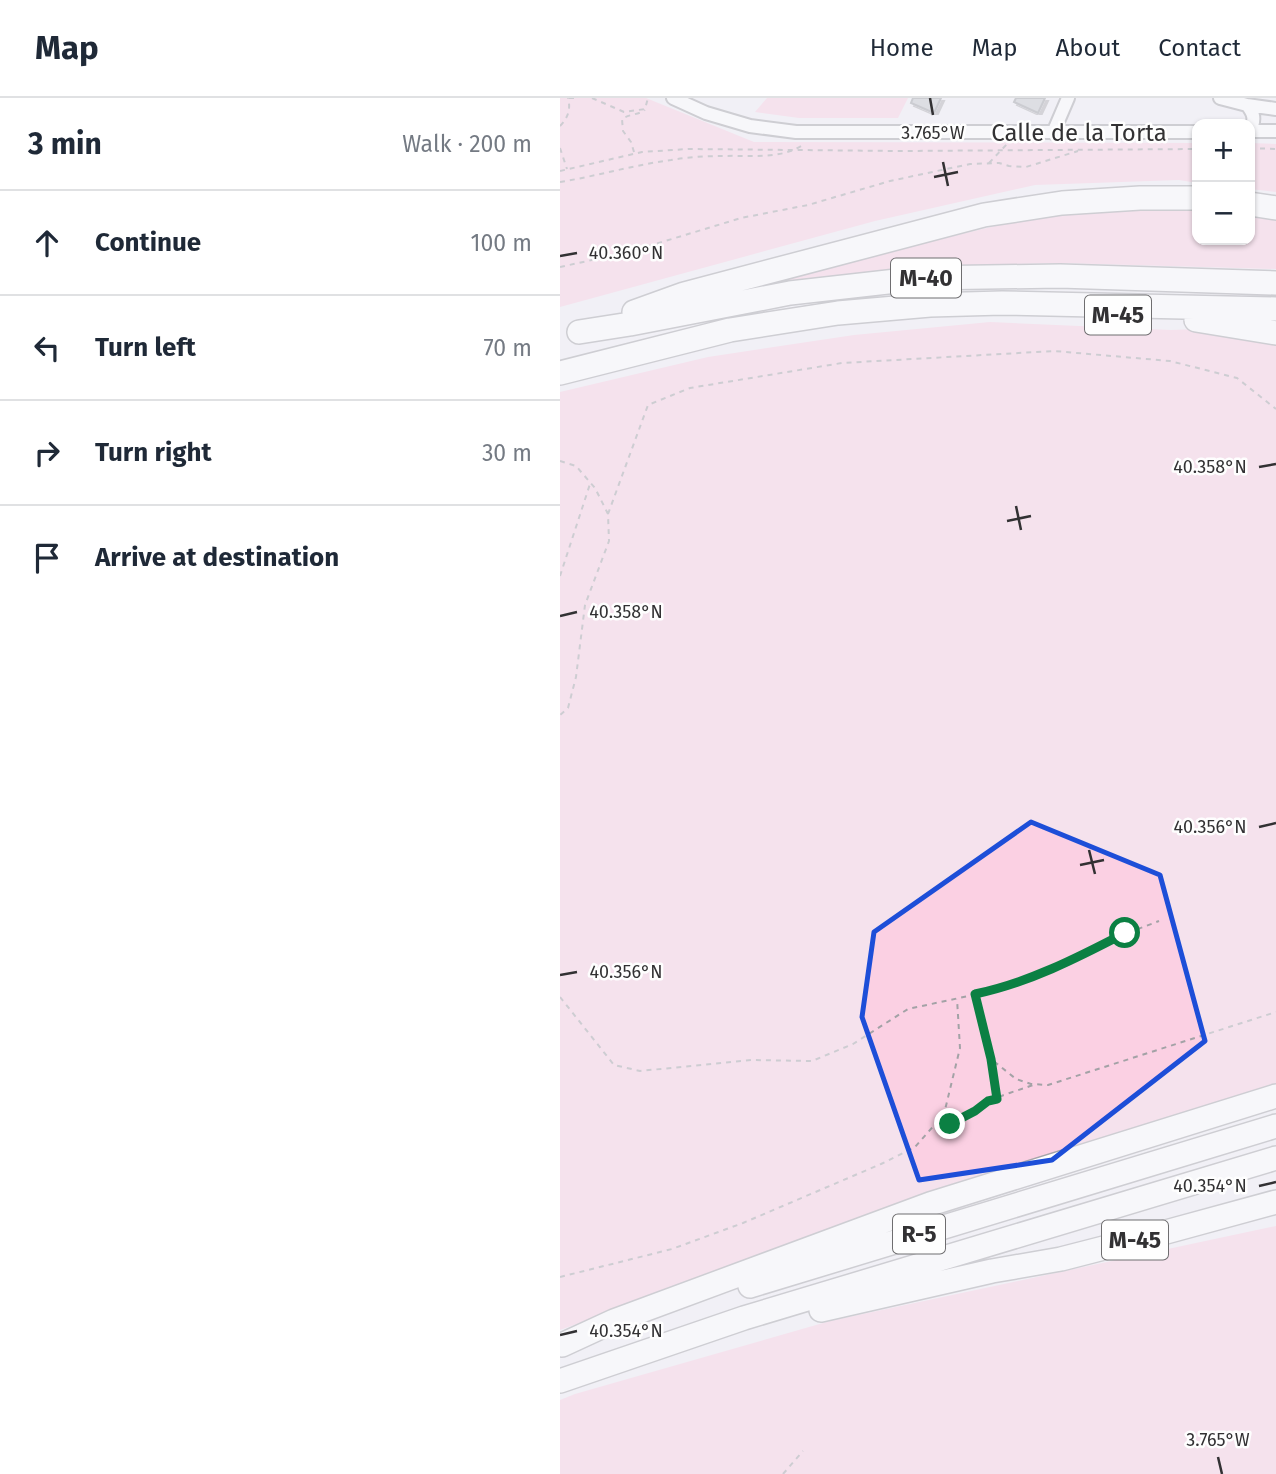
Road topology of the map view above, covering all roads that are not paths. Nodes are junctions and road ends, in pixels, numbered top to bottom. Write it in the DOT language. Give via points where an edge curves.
graph roads {
  1 [pos="673,98"];
  2 [pos="1068,98"];
  3 [pos="1220,98"];
  4 [pos="1247,105"];
  5 [pos="1276,108"];
  6 [pos="1254,119"];
  7 [pos="1255,129"];
  8 [pos="1276,131"];
  9 [pos="1053,132"];
  10 [pos="1192,132"];
  11 [pos="1192,198"];
  12 [pos="1255,205"];
  13 [pos="1276,208"];
  14 [pos="1276,283"];
  15 [pos="1002,303"];
  16 [pos="1276,309"];
  17 [pos="1276,333"];
  18 [pos="570,334"];
  19 [pos="560,373"];
  20 [pos="1274,1096"];
  21 [pos="1276,1126"];
  22 [pos="1276,1158"];
  23 [pos="1276,1188"];
  24 [pos="1276,1202"];
  25 [pos="992,1271"];
  26 [pos="561,1345"];
  27 [pos="564,1380"];
  1 -- 9 [label="street, Calle de la Torta" via="750,126 796,132"];
  2 -- 9 [label="street"];
  3 -- 4 [label="street"];
  4 -- 5 [label="street"];
  4 -- 6 [label="street"];
  7 -- 8 [label="street"];
  9 -- 10 [label="street, Calle de la Torta"];
  11 -- 18 [label="highway" via="1062,203 984,215 684,293"];
  12 -- 13 [label="highway"];
  14 -- 18 [label="highway, M-40" via="1060,276 923,278 790,293"];
  15 -- 16 [label="highway, M-40"];
  15 -- 17 [label="highway, M-45" via="1038,312 1185,318"];
  15 -- 19 [label="highway, M-40" via="838,313 730,330"];
  20 -- 26 [label="highway" via="930,1204 614,1321"];
  21 -- 26 [label="highway, R-5"];
  22 -- 27 [label="highway, R-5" via="744,1318"];
  23 -- 25 [label="highway"];
  24 -- 25 [label="highway, M-45" via="1061,1259"];
  25 -- 27 [label="highway" via="752,1327 600,1374"];
}
